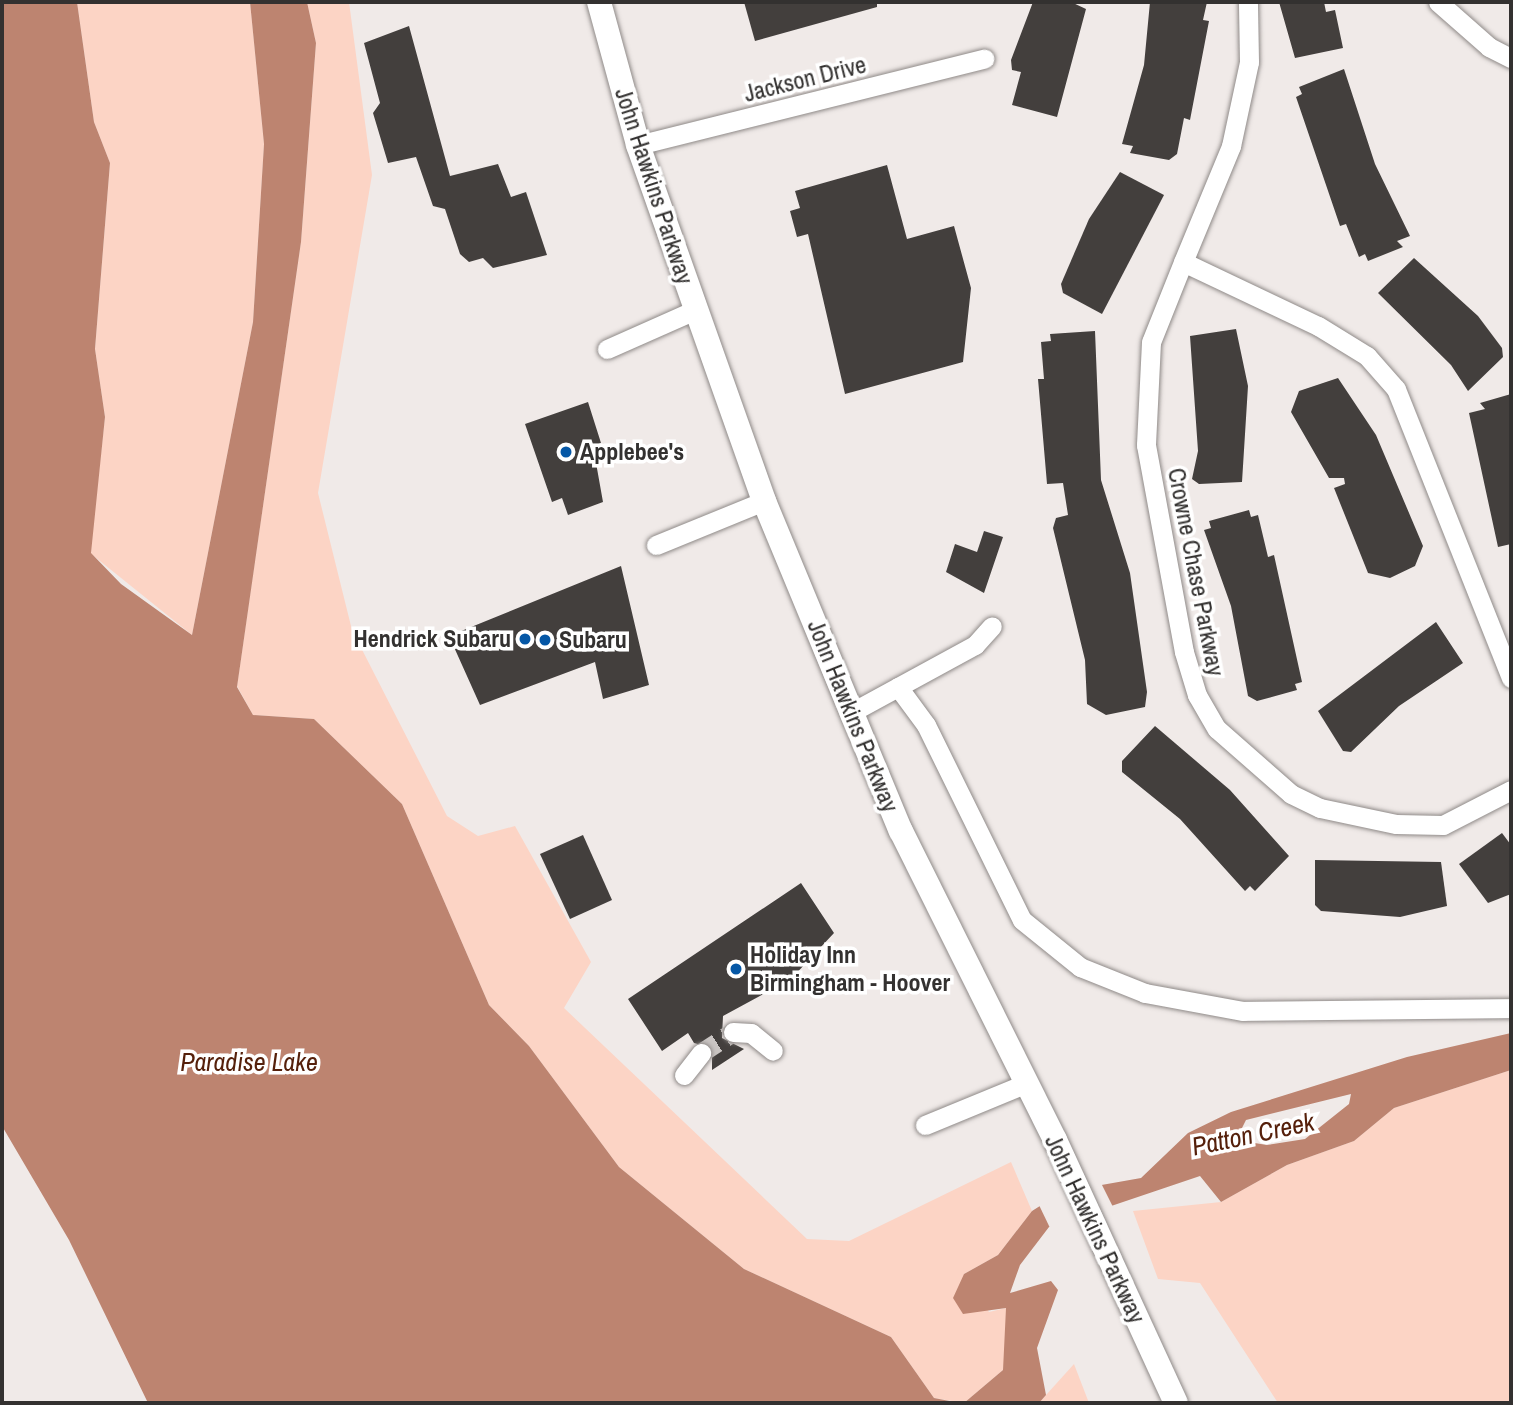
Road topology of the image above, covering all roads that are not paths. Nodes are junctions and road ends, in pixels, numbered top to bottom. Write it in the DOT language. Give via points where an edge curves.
graph roads {
  1 [pos="599,2"];
  2 [pos="1248,2"];
  3 [pos="1438,2"];
  4 [pos="1511,58"];
  5 [pos="984,59"];
  6 [pos="638,145"];
  7 [pos="1183,262"];
  8 [pos="695,310"];
  9 [pos="607,349"];
  10 [pos="764,501"];
  11 [pos="656,545"];
  12 [pos="992,626"];
  13 [pos="1511,678"];
  14 [pos="898,687"];
  15 [pos="852,712"];
  16 [pos="1511,790"];
  17 [pos="1511,1008"];
  18 [pos="733,1032"];
  19 [pos="773,1051"];
  20 [pos="701,1053"];
  21 [pos="684,1075"];
  22 [pos="1027,1083"];
  23 [pos="925,1125"];
  24 [pos="1176,1403"];
  1 -- 6 [label="main road, John Hawkins Parkway"];
  2 -- 7 [label="street, Crowne Chase Parkway" via="1249,62 1231,146"];
  3 -- 4 [label="street" via="1489,47"];
  5 -- 6 [label="street, Jackson Drive"];
  6 -- 8 [label="main road, John Hawkins Parkway"];
  7 -- 13 [label="street" via="1318,326 1367,356 1396,389"];
  7 -- 16 [label="street, Crowne Chase Parkway" via="1151,342 1146,445 1184,652 1197,695 1217,729 1291,794 1320,808 1383,822 1443,825"];
  8 -- 9 [label="street"];
  8 -- 10 [label="main road, John Hawkins Parkway"];
  10 -- 11 [label="street"];
  10 -- 15 [label="main road, John Hawkins Parkway"];
  12 -- 14 [label="street" via="975,645"];
  14 -- 15 [label="street"];
  14 -- 17 [label="street" via="926,726 1022,920 1080,967 1145,993 1243,1011"];
  15 -- 22 [label="main road, John Hawkins Parkway" via="901,831"];
  18 -- 19 [label="street" via="751,1033"];
  20 -- 21 [label="street"];
  22 -- 23 [label="street"];
  22 -- 24 [label="main road, John Hawkins Parkway"];
}
